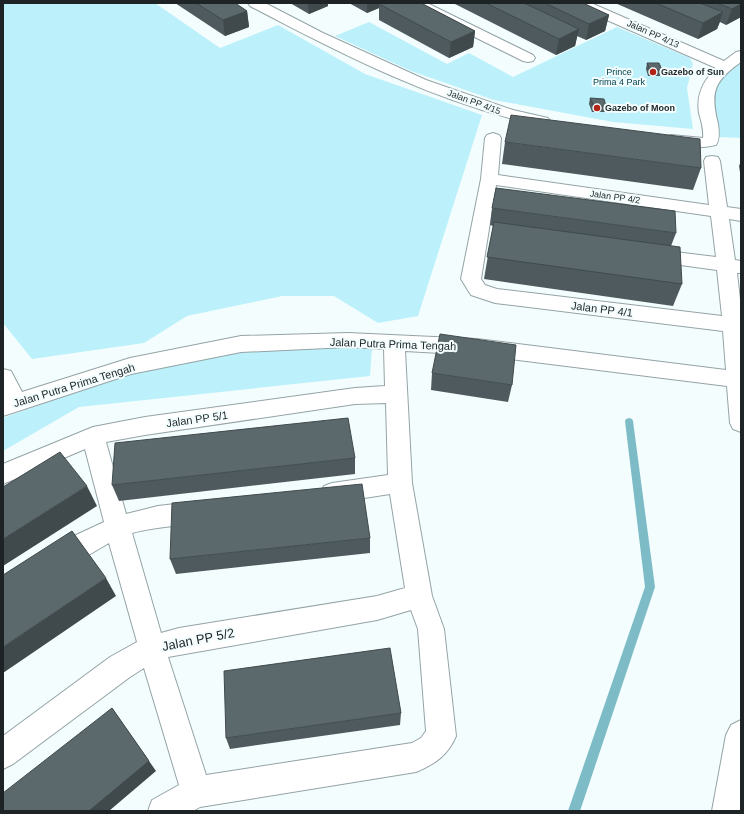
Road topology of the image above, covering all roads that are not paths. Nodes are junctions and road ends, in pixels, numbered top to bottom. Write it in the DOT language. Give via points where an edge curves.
graph roads {
  1 [pos="255,3"];
  2 [pos="417,3"];
  3 [pos="580,3"];
  4 [pos="741,55"];
  5 [pos="528,58"];
  6 [pos="724,67"];
  7 [pos="552,123"];
  8 [pos="493,138"];
  9 [pos="657,139"];
  10 [pos="712,162"];
  11 [pos="489,179"];
  12 [pos="719,212"];
  13 [pos="741,215"];
  14 [pos="634,252"];
  15 [pos="734,266"];
  16 [pos="737,325"];
  17 [pos="394,343"];
  18 [pos="3,377"];
  19 [pos="739,379"];
  20 [pos="397,394"];
  21 [pos="9,404"];
  22 [pos="741,423"];
  23 [pos="93,436"];
  24 [pos="3,474"];
  25 [pos="400,484"];
  26 [pos="308,496"];
  27 [pos="222,508"];
  28 [pos="116,528"];
  29 [pos="35,574"];
  30 [pos="419,596"];
  31 [pos="151,649"];
  32 [pos="741,735"];
  33 [pos="3,754"];
  34 [pos="196,792"];
  35 [pos="163,811"];
  36 [pos="727,811"];
  1 -- 7 [label="street, Jalan PP 4/15" via="318,36 421,83 509,114"];
  2 -- 5 [label="street"];
  3 -- 6 [label="street, Jalan PP 4/13"];
  4 -- 6 [label="street"];
  6 -- 9 [label="street" via="710,83 705,106 712,135 710,142"];
  8 -- 11 [label="street"];
  10 -- 12 [label="street"];
  11 -- 12 [label="street, Jalan PP 4/2"];
  11 -- 16 [label="street, Jalan PP 4/1" via="488,231 471,279 478,290 495,296"];
  12 -- 13 [label="street, Jalan PP 4/2"];
  12 -- 15 [label="street"];
  14 -- 15 [label="street"];
  15 -- 16 [label="street"];
  16 -- 19 [label="street"];
  17 -- 19 [label="street, Jalan Putra Prima Tengah" via="477,347"];
  17 -- 20 [label="street"];
  17 -- 21 [label="street, Jalan Putra Prima Tengah" via="348,340 240,344 130,366"];
  18 -- 21 [label="street"];
  19 -- 22 [label="street"];
  20 -- 23 [label="street, Jalan PP 5/1" via="355,396 145,426"];
  20 -- 25 [label="street"];
  23 -- 24 [label="street, Jalan PP 5/1"];
  23 -- 28 [label="street"];
  25 -- 26 [label="street"];
  25 -- 30 [label="street"];
  27 -- 28 [label="street" via="145,519"];
  28 -- 29 [label="street" via="87,542"];
  28 -- 31 [label="street"];
  30 -- 31 [label="street, Jalan PP 5/2" via="378,608 179,641"];
  30 -- 34 [label="street" via="430,629 441,736 431,748 416,757"];
  31 -- 33 [label="street, Jalan PP 5/2" via="120,667"];
  31 -- 34 [label="street"];
  32 -- 36 [label="street"];
  34 -- 35 [label="street"];
}
